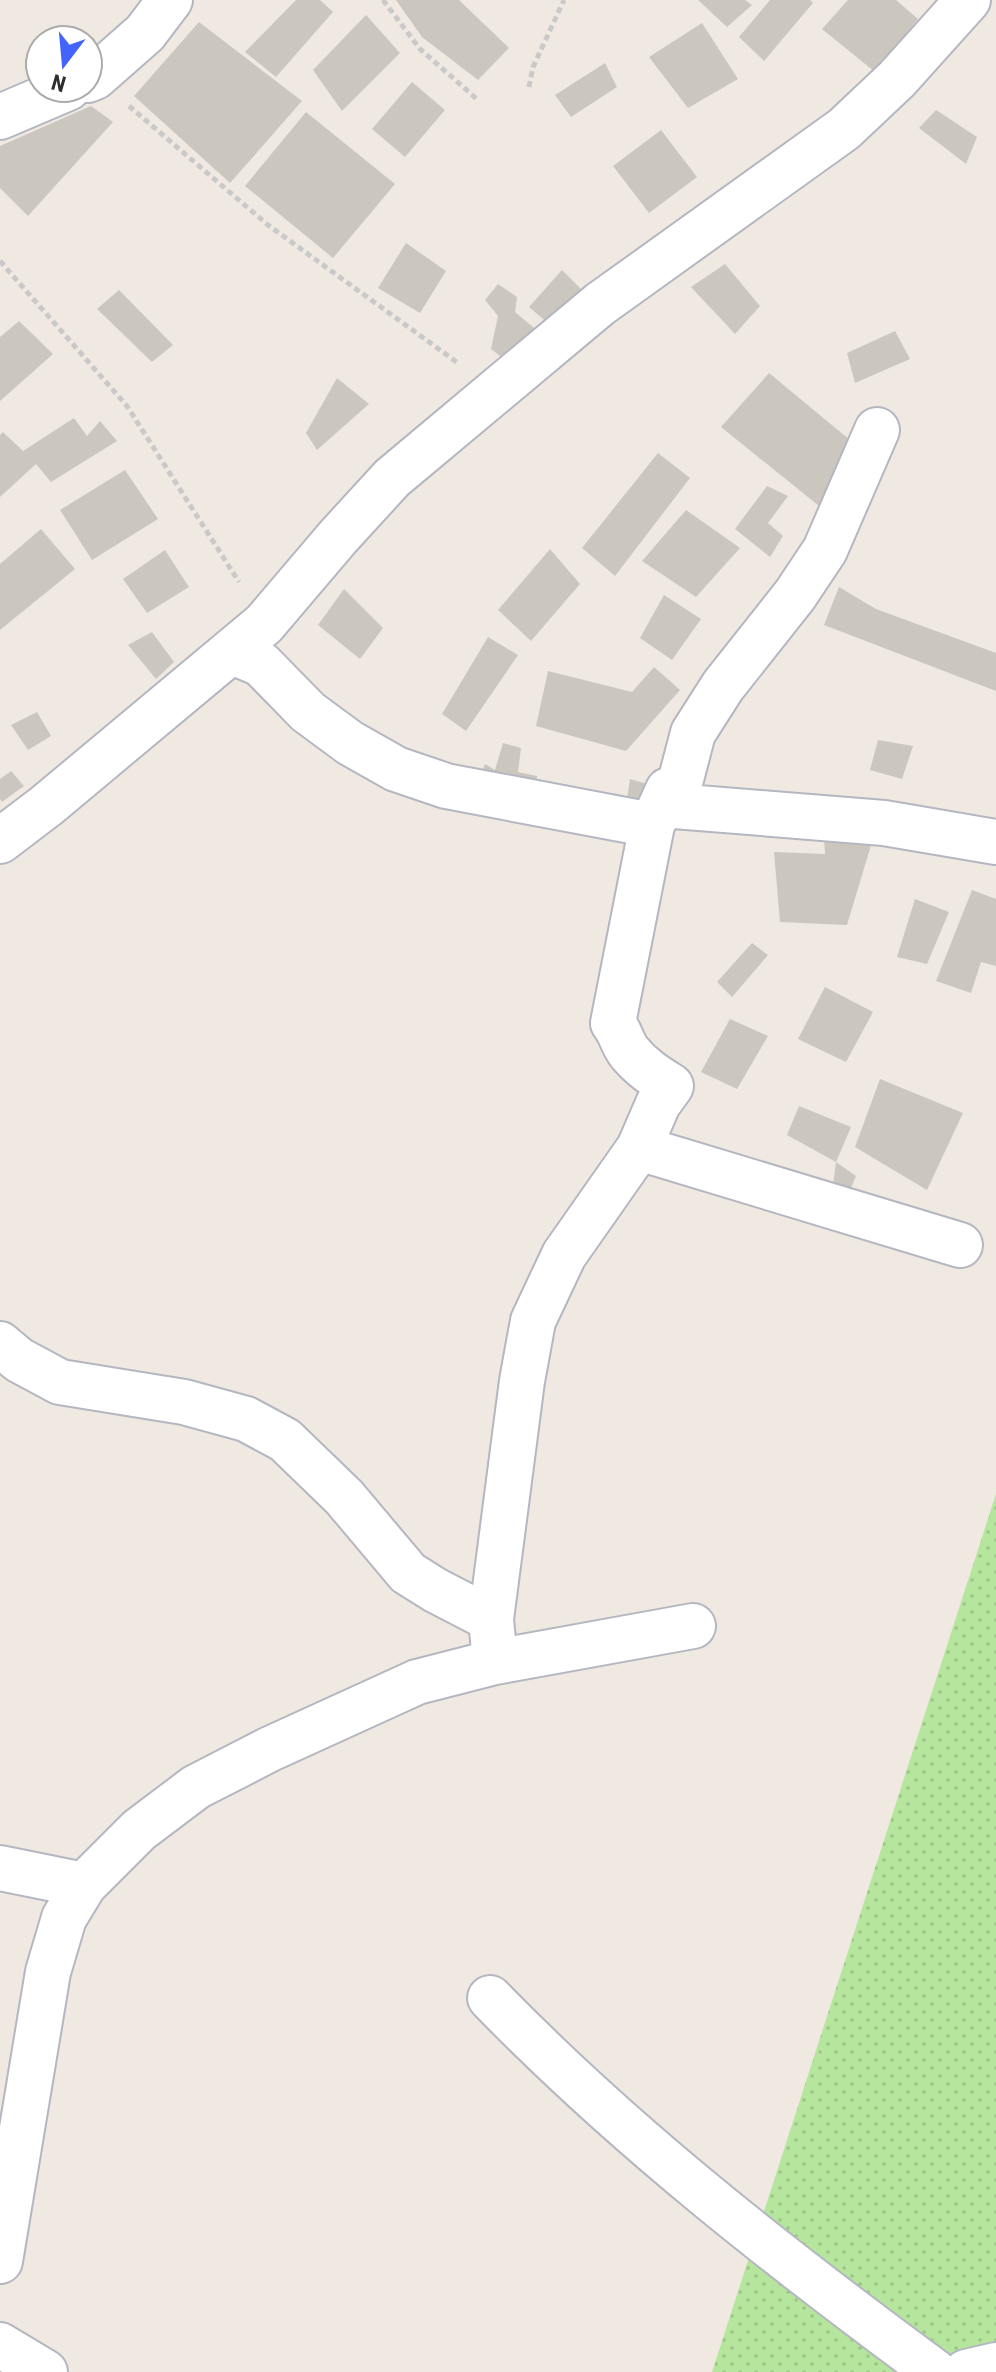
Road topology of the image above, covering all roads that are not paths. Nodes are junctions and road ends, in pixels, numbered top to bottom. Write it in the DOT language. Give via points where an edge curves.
graph roads {
  1 [pos="170,0"];
  2 [pos="968,0"];
  3 [pos="104,65"];
  4 [pos="30,104"];
  5 [pos="0,117"];
  6 [pos="877,430"];
  7 [pos="232,652"];
  8 [pos="663,816"];
  9 [pos="0,841"];
  10 [pos="996,842"];
  11 [pos="639,1148"];
  12 [pos="960,1245"];
  13 [pos="0,1344"];
  14 [pos="491,1619"];
  15 [pos="693,1626"];
  16 [pos="495,1662"];
  17 [pos="0,1868"];
  18 [pos="84,1885"];
  19 [pos="490,1998"];
  20 [pos="0,2261"];
  21 [pos="0,2345"];
  22 [pos="996,2365"];
  23 [pos="45,2372"];
  24 [pos="935,2372"];
  25 [pos="966,2372"];
  1 -- 3 [label="street" via="145,33"];
  2 -- 7 [label="street" via="844,129 600,304 392,478 264,624"];
  4 -- 5 [label="street"];
  6 -- 8 [label="street" via="825,550 693,733"];
  7 -- 8 [label="street" via="261,664 308,712 396,769 446,786"];
  7 -- 9 [label="street"];
  8 -- 10 [label="street" via="884,823"];
  8 -- 11 [label="street" via="613,1011 626,1049 671,1086"];
  11 -- 12 [label="street"];
  11 -- 14 [label="street" via="564,1255 533,1321"];
  13 -- 14 [label="street" via="60,1382 184,1402 246,1419 285,1440 344,1497 408,1573"];
  14 -- 16 [label="street"];
  15 -- 16 [label="street"];
  16 -- 18 [label="street" via="417,1682 196,1787 139,1830"];
  17 -- 18 [label="street"];
  18 -- 20 [label="street" via="64,1918 48,1972"];
  19 -- 24 [label="street" via="643,2142 808,2279"];
  21 -- 23 [label="street"];
  22 -- 25 [label="street"];
}
